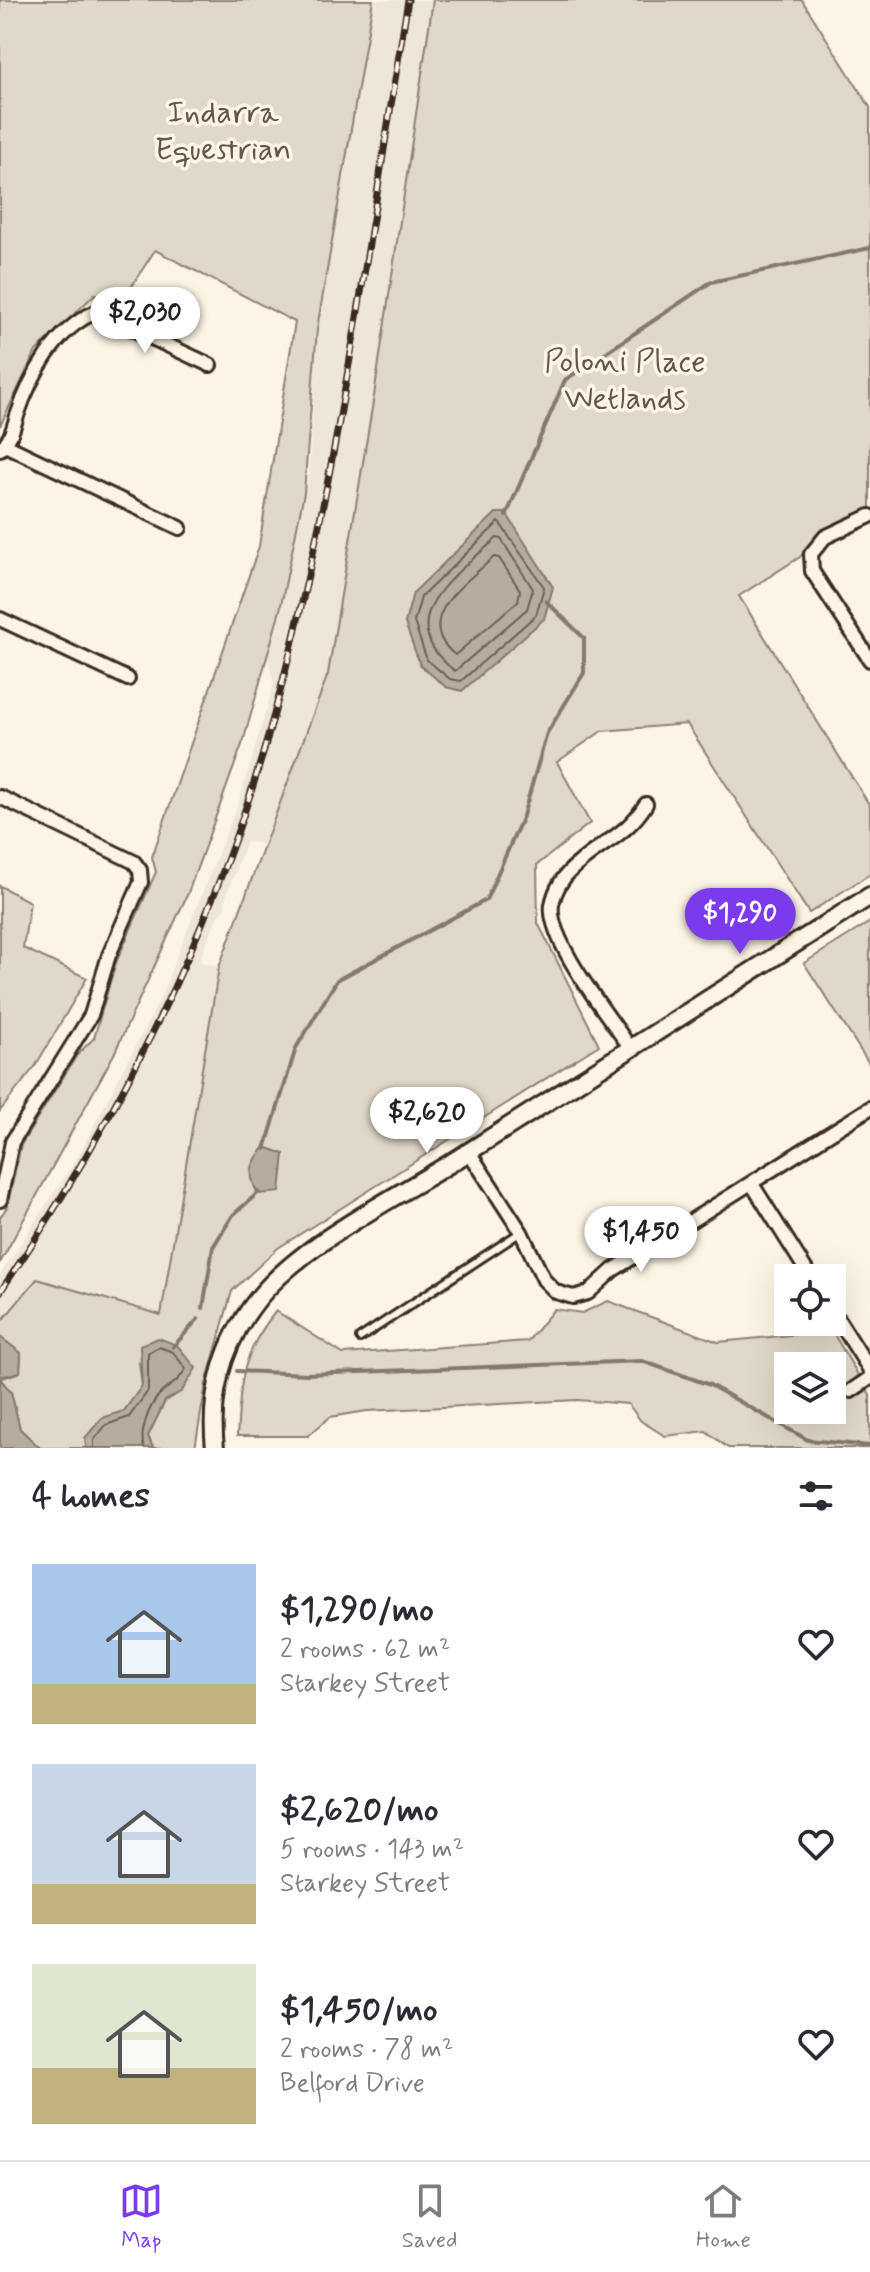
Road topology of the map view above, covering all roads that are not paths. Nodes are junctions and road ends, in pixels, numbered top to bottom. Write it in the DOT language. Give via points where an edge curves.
graph roads {
  1 [pos="210,365"];
  2 [pos="3,447"];
  3 [pos="870,516"];
  4 [pos="180,528"];
  5 [pos="0,619"];
  6 [pos="870,660"];
  7 [pos="128,679"];
  8 [pos="0,797"];
  9 [pos="646,804"];
  10 [pos="870,896"];
  11 [pos="631,1049"];
  12 [pos="870,1108"];
  13 [pos="469,1152"];
  14 [pos="752,1184"];
  15 [pos="0,1200"];
  16 [pos="521,1232"];
  17 [pos="802,1264"];
  18 [pos="846,1332"];
  19 [pos="360,1338"];
  20 [pos="870,1370"];
  21 [pos="870,1378"];
  22 [pos="851,1391"];
  23 [pos="215,1448"];
  1 -- 2 [label="street" via="96,312 78,322 45,357"];
  2 -- 4 [label="street"];
  3 -- 6 [label="street" via="825,537 811,554 812,571"];
  5 -- 7 [label="street"];
  8 -- 15 [label="street" via="134,862 141,882 109,955 91,1015 12,1142"];
  9 -- 11 [label="street" via="633,825 575,866 558,885 552,907 565,948"];
  10 -- 11 [label="street"];
  11 -- 13 [label="street"];
  12 -- 14 [label="street"];
  13 -- 16 [label="street"];
  13 -- 23 [label="street" via="355,1220 274,1281 230,1340 213,1408"];
  14 -- 16 [label="street" via="613,1270 588,1293 573,1297 556,1292 544,1280"];
  14 -- 17 [label="street"];
  16 -- 19 [label="lane"];
  18 -- 20 [label="street"];
  21 -- 22 [label="street"];
}
